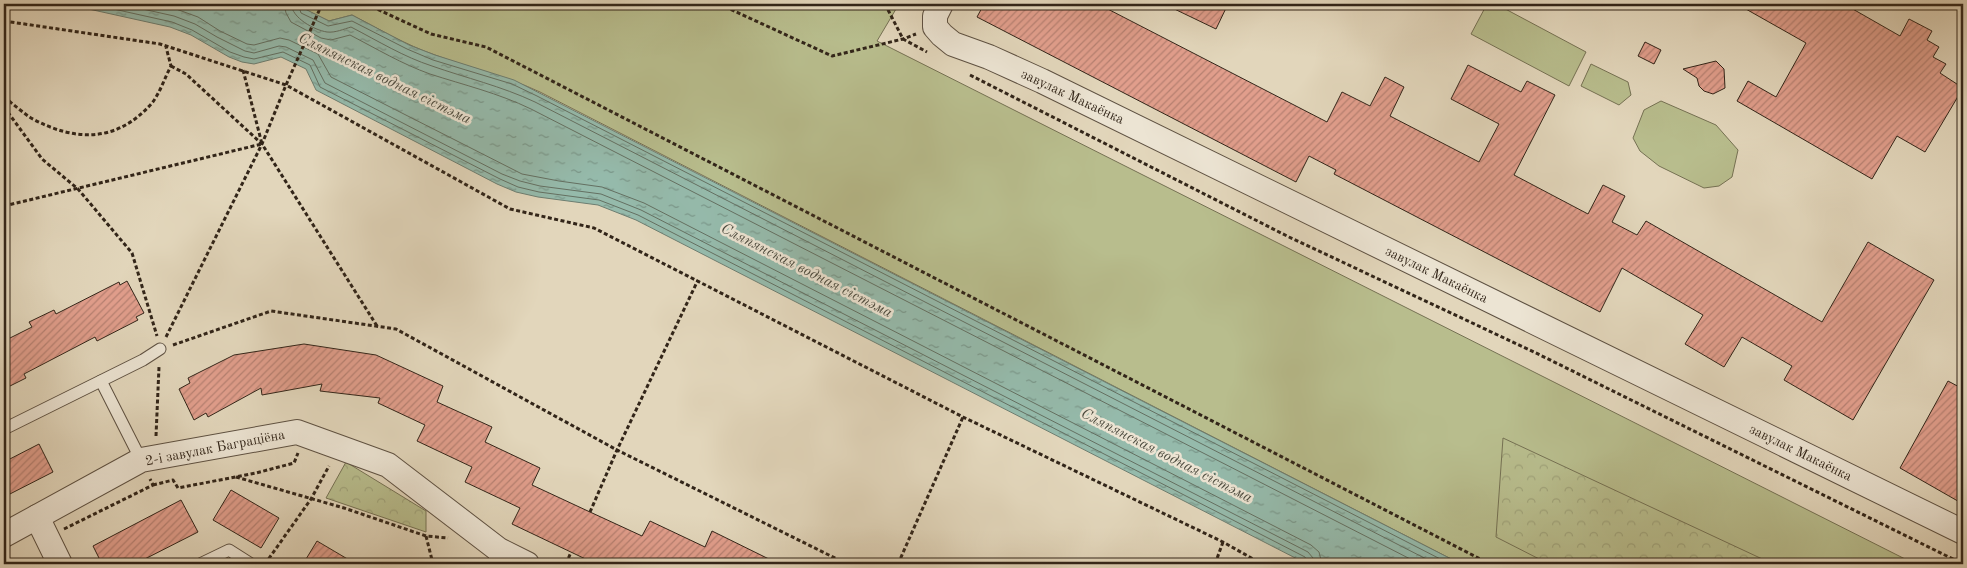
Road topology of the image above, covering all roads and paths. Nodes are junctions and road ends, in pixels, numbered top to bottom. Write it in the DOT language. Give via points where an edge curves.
graph roads {
  1 [pos="322,4"];
  2 [pos="366,4"];
  3 [pos="719,4"];
  4 [pos="885,4"];
  5 [pos="941,4"];
  6 [pos="4,21"];
  7 [pos="903,40"];
  8 [pos="165,46"];
  9 [pos="928,52"];
  10 [pos="171,66"];
  11 [pos="242,70"];
  12 [pos="970,74"];
  13 [pos="286,85"];
  14 [pos="4,97"];
  15 [pos="4,107"];
  16 [pos="262,144"];
  17 [pos="78,189"];
  18 [pos="4,206"];
  19 [pos="698,280"];
  20 [pos="378,326"];
  21 [pos="160,349"];
  22 [pos="101,381"];
  23 [pos="963,417"];
  24 [pos="4,429"];
  25 [pos="155,439"];
  26 [pos="300,450"];
  27 [pos="617,450"];
  28 [pos="141,460"];
  29 [pos="332,461"];
  30 [pos="235,477"];
  31 [pos="153,485"];
  32 [pos="311,499"];
  33 [pos="590,512"];
  34 [pos="37,517"];
  35 [pos="1963,532"];
  36 [pos="4,535"];
  37 [pos="426,536"];
  38 [pos="451,538"];
  39 [pos="1223,542"];
  40 [pos="229,550"];
  41 [pos="571,552"];
  42 [pos="495,557"];
  43 [pos="60,564"];
  44 [pos="200,564"];
  45 [pos="231,564"];
  46 [pos="251,564"];
  47 [pos="265,564"];
  48 [pos="433,564"];
  49 [pos="527,564"];
  50 [pos="566,564"];
  51 [pos="847,564"];
  52 [pos="898,564"];
  53 [pos="1215,564"];
  54 [pos="1260,564"];
  55 [pos="1490,564"];
  56 [pos="1963,564"];
  1 -- 13 [label="path"];
  2 -- 55 [label="path" via="431,34 486,47"];
  3 -- 7 [label="path" via="832,56"];
  4 -- 7 [label="path"];
  5 -- 35 [label="street, завулак Макаёнка" via="935,16 935,27 953,44 1060,89"];
  6 -- 8 [label="path"];
  7 -- 9 [label="path"];
  8 -- 10 [label="path"];
  8 -- 11 [label="path"];
  10 -- 14 [label="path" via="152,102 128,123 102,135 68,134 31,118"];
  10 -- 16 [label="path" via="186,74"];
  11 -- 13 [label="path"];
  11 -- 16 [label="path"];
  12 -- 56 [label="path" via="1289,237 1534,352"];
  13 -- 16 [label="path"];
  13 -- 19 [label="path" via="510,210 594,228"];
  15 -- 17 [label="path" via="42,159"];
  16 -- 17 [label="path"];
  16 -- 20 [label="path"];
  16 -- 21 [label="path"];
  17 -- 18 [label="path"];
  17 -- 21 [label="path" via="132,253"];
  19 -- 23 [label="path"];
  19 -- 27 [label="path"];
  20 -- 21 [label="path" via="271,311"];
  20 -- 27 [label="path" via="396,329"];
  21 -- 22 [label="lane"];
  21 -- 25 [label="path"];
  22 -- 24 [label="lane"];
  22 -- 28 [label="lane"];
  23 -- 39 [label="path"];
  23 -- 52 [label="path"];
  26 -- 30 [label="path" via="294,463"];
  27 -- 33 [label="path"];
  27 -- 51 [label="path"];
  28 -- 34 [label="street, 2-і завулак Баграціёна"];
  28 -- 42 [label="street, 2-і завулак Баграціёна" via="297,432 388,466"];
  29 -- 32 [label="path"];
  30 -- 31 [label="path" via="178,488 173,480"];
  30 -- 32 [label="path"];
  32 -- 37 [label="path"];
  32 -- 47 [label="path"];
  34 -- 36 [label="street, 2-і завулак Баграціёна"];
  34 -- 43 [label="street"];
  37 -- 38 [label="path"];
  37 -- 48 [label="path"];
  39 -- 53 [label="path"];
  39 -- 54 [label="path"];
  40 -- 44 [label="lane"];
  40 -- 45 [label="lane"];
  40 -- 46 [label="lane"];
  41 -- 50 [label="path"];
  42 -- 49 [label="street, 2-і завулак Баграціёна"];
}
